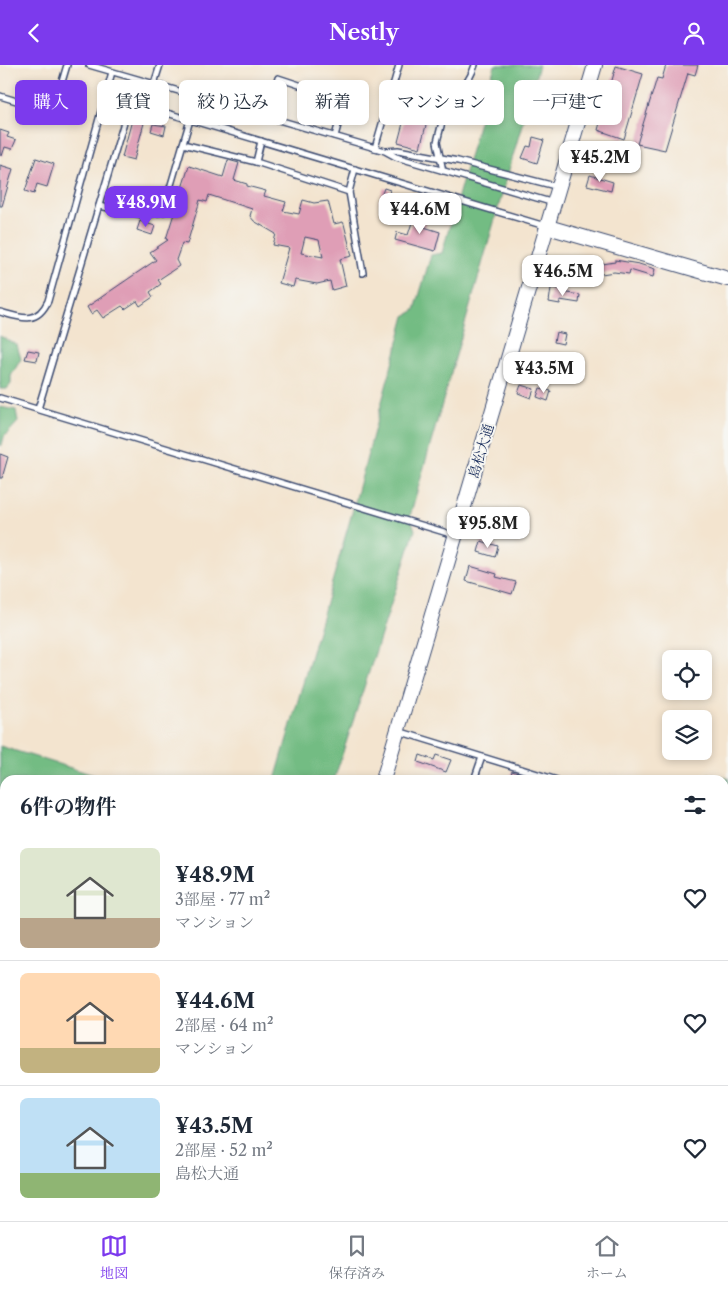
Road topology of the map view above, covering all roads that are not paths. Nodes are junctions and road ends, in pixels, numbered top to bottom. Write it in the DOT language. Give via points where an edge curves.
graph roads {
  1 [pos="67,65"];
  2 [pos="89,65"];
  3 [pos="160,65"];
  4 [pos="399,65"];
  5 [pos="475,65"];
  6 [pos="595,65"];
  7 [pos="112,72"];
  8 [pos="140,80"];
  9 [pos="155,80"];
  10 [pos="395,80"];
  11 [pos="469,80"];
  12 [pos="287,81"];
  13 [pos="0,96"];
  14 [pos="179,117"];
  15 [pos="287,122"];
  16 [pos="188,125"];
  17 [pos="207,125"];
  18 [pos="382,125"];
  19 [pos="441,125"];
  20 [pos="335,136"];
  21 [pos="261,141"];
  22 [pos="183,143"];
  23 [pos="375,148"];
  24 [pos="385,151"];
  25 [pos="440,158"];
  26 [pos="256,162"];
  27 [pos="355,169"];
  28 [pos="443,171"];
  29 [pos="559,187"];
  30 [pos="349,192"];
  31 [pos="555,203"];
  32 [pos="98,206"];
  33 [pos="548,227"];
  34 [pos="363,273"];
  35 [pos="728,279"];
  36 [pos="0,312"];
  37 [pos="0,398"];
  38 [pos="38,409"];
  39 [pos="456,535"];
  40 [pos="398,731"];
  41 [pos="482,757"];
  42 [pos="385,775"];
  43 [pos="476,775"];
  44 [pos="541,775"];
  1 -- 13 [label="lane" via="53,112"];
  2 -- 7 [label="lane"];
  3 -- 9 [label="lane"];
  4 -- 10 [label="lane"];
  5 -- 11 [label="lane"];
  6 -- 29 [label="street, 島松大通"];
  7 -- 8 [label="lane"];
  7 -- 36 [label="lane" via="44,309 38,315 22,318"];
  12 -- 20 [label="lane" via="345,99"];
  14 -- 32 [label="lane" via="130,101"];
  15 -- 20 [label="lane"];
  16 -- 22 [label="lane"];
  17 -- 21 [label="lane"];
  18 -- 23 [label="lane"];
  19 -- 25 [label="lane" via="437,141"];
  20 -- 23 [label="lane"];
  21 -- 26 [label="lane"];
  21 -- 27 [label="lane"];
  22 -- 26 [label="lane"];
  22 -- 32 [label="lane" via="163,212 144,215"];
  23 -- 24 [label="lane"];
  24 -- 25 [label="lane" via="398,150"];
  24 -- 28 [label="lane"];
  25 -- 28 [label="lane"];
  25 -- 29 [label="lane"];
  26 -- 30 [label="lane"];
  27 -- 30 [label="lane"];
  27 -- 33 [label="lane"];
  28 -- 31 [label="lane"];
  29 -- 31 [label="street, 島松大通"];
  30 -- 34 [label="lane"];
  31 -- 33 [label="street, 島松大通"];
  32 -- 38 [label="lane"];
  33 -- 35 [label="street"];
  33 -- 39 [label="street, 島松大通"];
  37 -- 38 [label="lane"];
  38 -- 39 [label="lane"];
  39 -- 40 [label="street, 島松大通"];
  40 -- 41 [label="lane"];
  40 -- 42 [label="street, 島松大通"];
  41 -- 43 [label="lane"];
  41 -- 44 [label="lane"];
}
